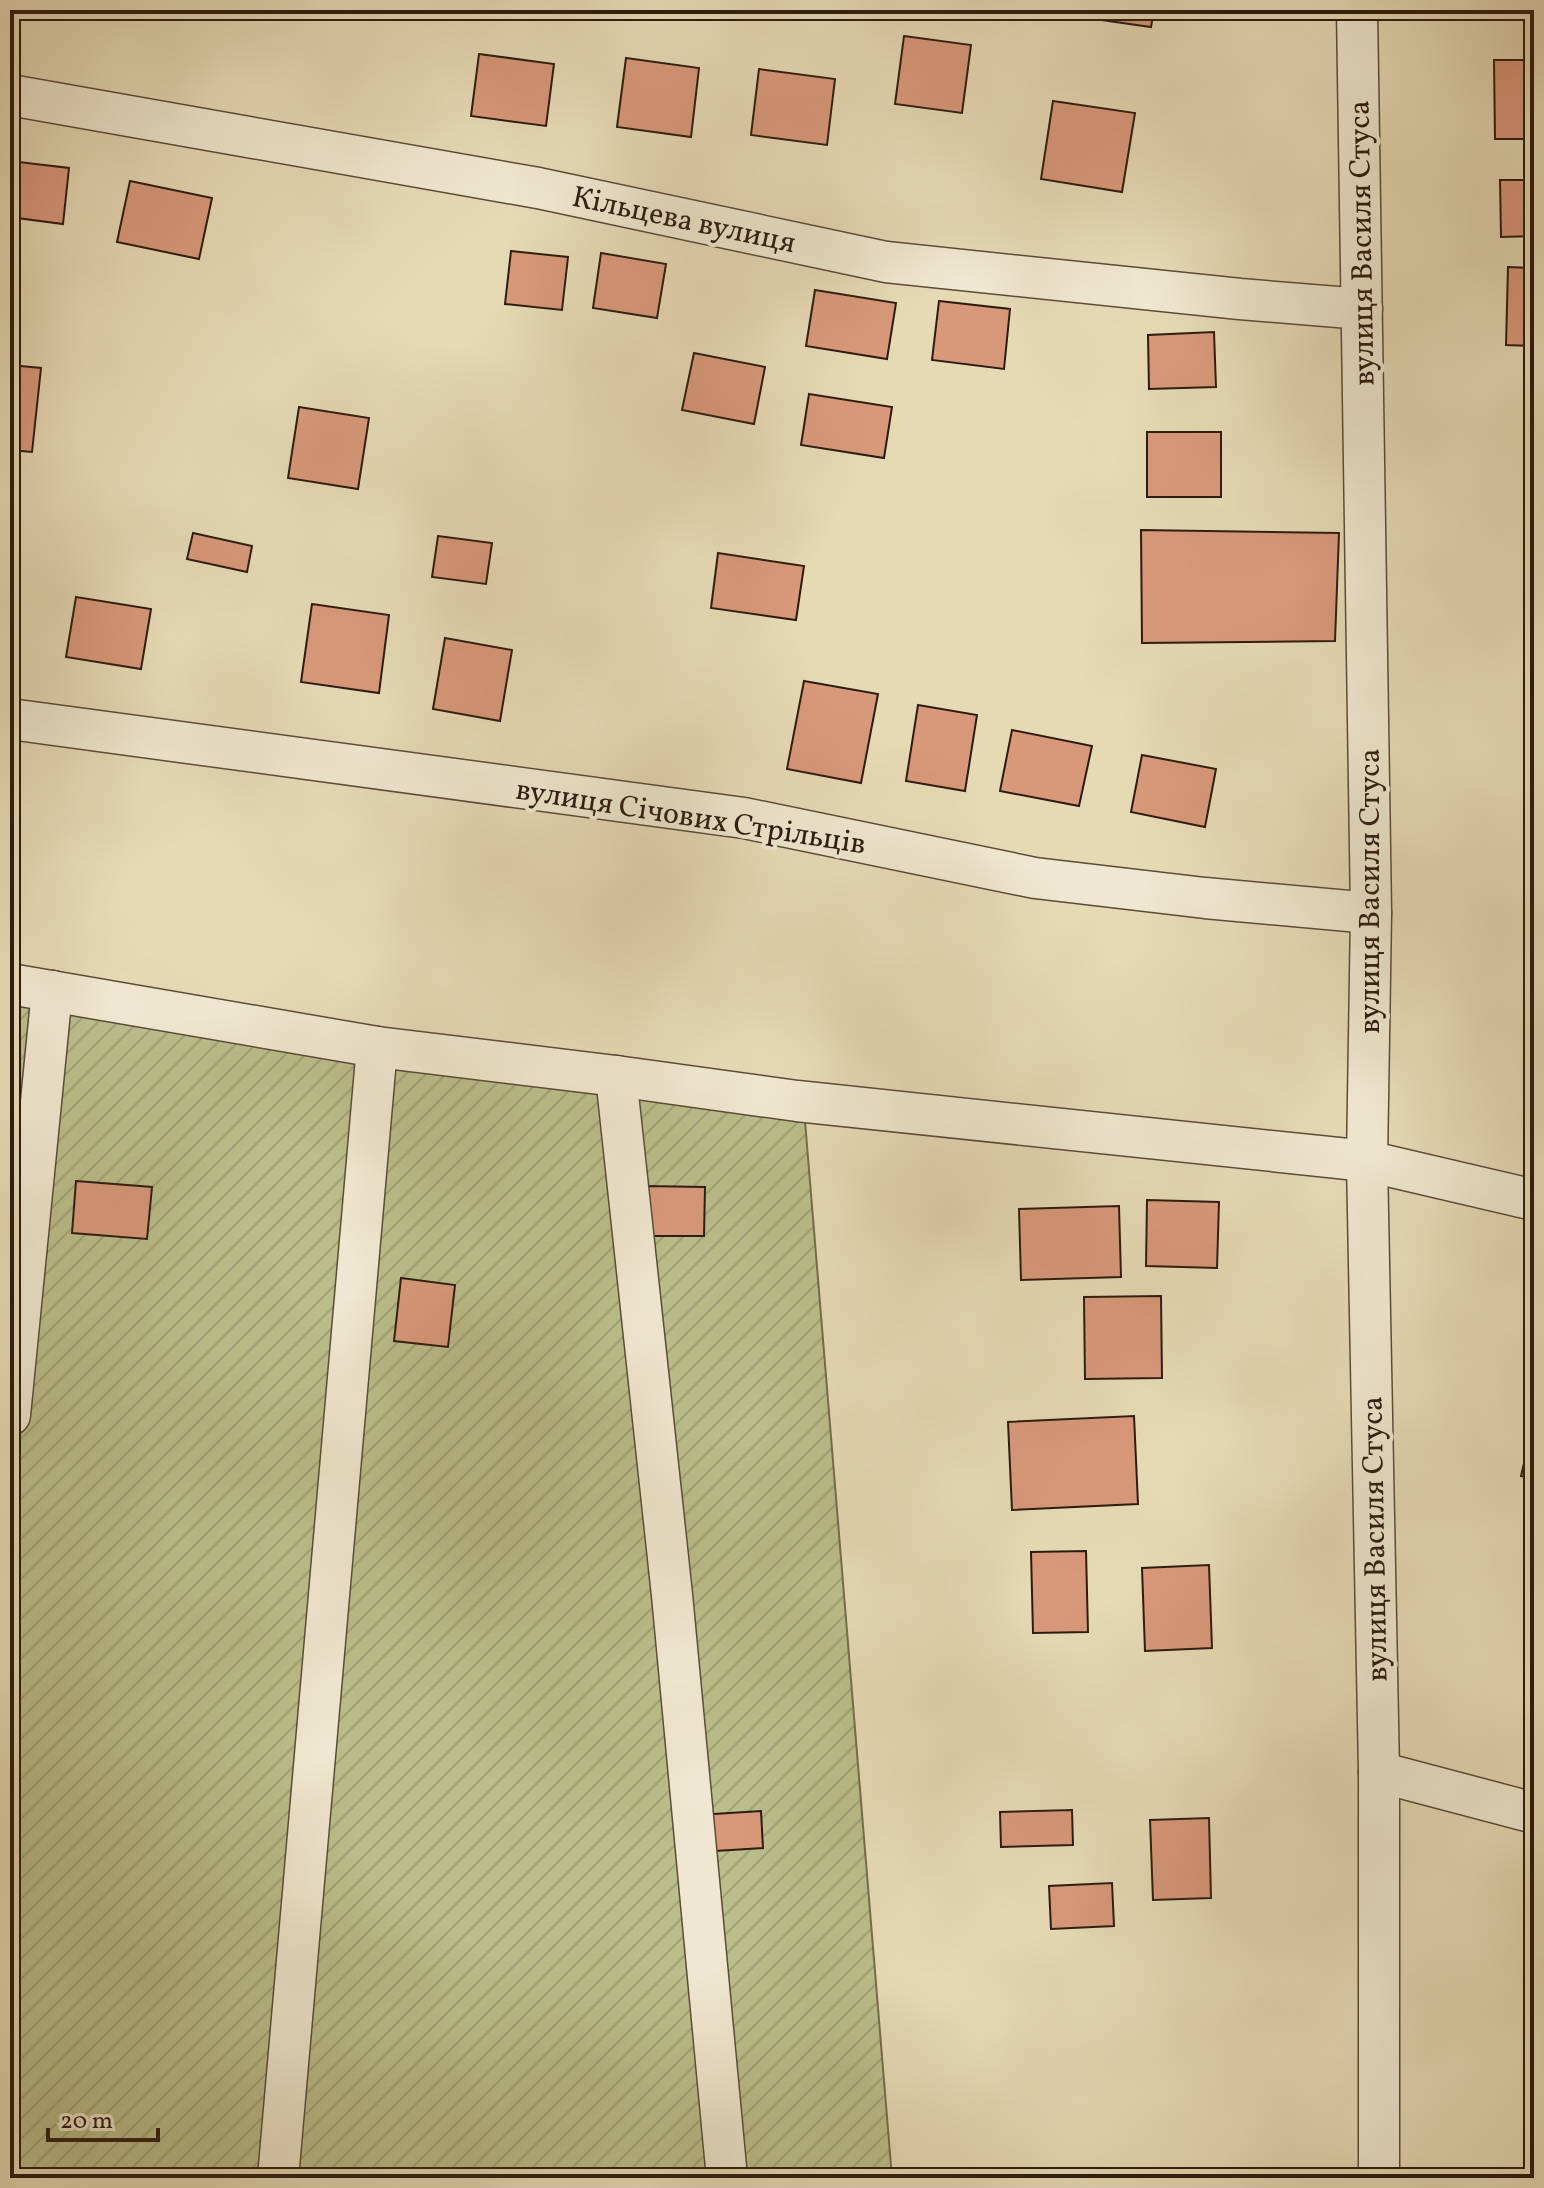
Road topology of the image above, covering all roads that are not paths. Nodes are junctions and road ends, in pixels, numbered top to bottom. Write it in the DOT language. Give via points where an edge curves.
graph roads {
  1 [pos="1357,10"];
  2 [pos="10,95"];
  3 [pos="1362,309"];
  4 [pos="10,719"];
  5 [pos="1371,913"];
  6 [pos="10,984"];
  7 [pos="52,991"];
  8 [pos="377,1047"];
  9 [pos="616,1076"];
  10 [pos="1367,1161"];
  11 [pos="1534,1200"];
  12 [pos="10,1415"];
  13 [pos="1379,1772"];
  14 [pos="1534,1813"];
  15 [pos="278,2178"];
  16 [pos="727,2178"];
  17 [pos="1379,2178"];
  1 -- 3 [label="street, вулиця Василя Стуса"];
  2 -- 3 [label="street, Кільцева вулиця" via="538,188 886,262"];
  3 -- 5 [label="street, вулиця Василя Стуса"];
  4 -- 5 [label="street, вулиця Січових Стрільців" via="744,818 1035,878"];
  5 -- 10 [label="street, вулиця Василя Стуса"];
  6 -- 7 [label="street"];
  7 -- 8 [label="street"];
  7 -- 12 [label="street"];
  8 -- 9 [label="street"];
  8 -- 15 [label="street"];
  9 -- 10 [label="street" via="797,1101"];
  9 -- 16 [label="street"];
  10 -- 11 [label="street"];
  10 -- 13 [label="street, вулиця Василя Стуса"];
  13 -- 14 [label="street"];
  13 -- 17 [label="street, вулиця Василя Стуса"];
}
